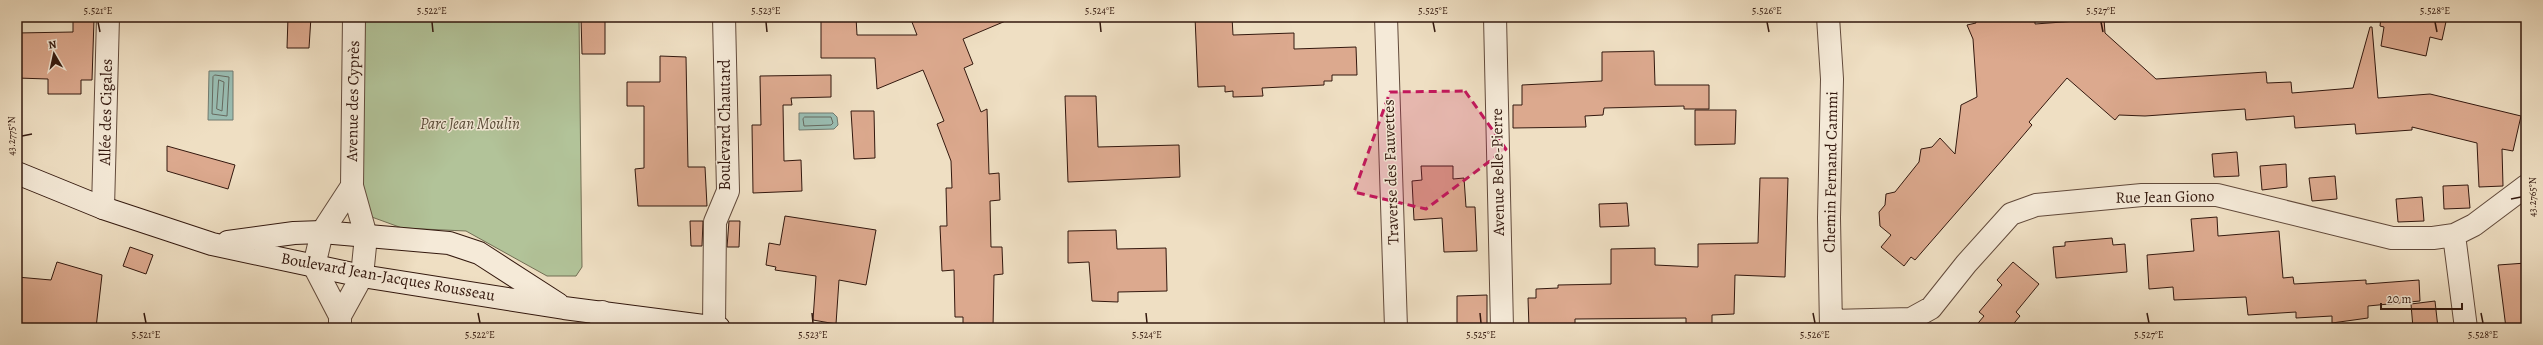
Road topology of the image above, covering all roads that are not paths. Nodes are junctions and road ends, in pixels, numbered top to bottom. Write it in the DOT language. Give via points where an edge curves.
graph roads {
  1 [pos="108,17"];
  2 [pos="354,17"];
  3 [pos="724,17"];
  4 [pos="1386,17"];
  5 [pos="1495,17"];
  6 [pos="1828,17"];
  7 [pos="17,173"];
  8 [pos="352,186"];
  9 [pos="2526,186"];
  10 [pos="104,208"];
  11 [pos="322,232"];
  12 [pos="2454,235"];
  13 [pos="366,236"];
  14 [pos="212,244"];
  15 [pos="314,266"];
  16 [pos="362,276"];
  17 [pos="564,308"];
  18 [pos="602,320"];
  19 [pos="340,322"];
  20 [pos="1831,324"];
  21 [pos="717,328"];
  22 [pos="1396,328"];
  23 [pos="1502,328"];
  24 [pos="2466,328"];
  1 -- 10 [label="street, Allée des Cigales"];
  2 -- 8 [label="street, Avenue des Cyprès"];
  3 -- 21 [label="street, Boulevard Chautard" via="728,191 715,222"];
  4 -- 22 [label="street, Traverse des Fauvettes"];
  5 -- 23 [label="street, Avenue Belle-Pierre"];
  6 -- 20 [label="street, Chemin Fernand Cammi" via="1832,78 1829,218"];
  7 -- 10 [label="street, Boulevard Jean-Jacques Rousseau"];
  8 -- 11 [label="street"];
  8 -- 13 [label="street, Avenue des Cyprès"];
  9 -- 12 [label="street, Rue Jean Giono" via="2474,225"];
  10 -- 14 [label="street, Boulevard Jean-Jacques Rousseau"];
  11 -- 13 [label="street, Boulevard Jean-Jacques Rousseau"];
  11 -- 14 [label="street, Boulevard Jean-Jacques Rousseau" via="294,233"];
  11 -- 15 [label="street"];
  12 -- 20 [label="street, Rue Jean Giono" via="2392,238 2217,195 2142,195 2036,205 2011,214 1931,308 1911,319"];
  12 -- 24 [label="street"];
  13 -- 16 [label="street, Avenue des Cyprès"];
  13 -- 17 [label="street, Boulevard Jean-Jacques Rousseau" via="449,243 479,253"];
  14 -- 15 [label="street, Boulevard Jean-Jacques Rousseau"];
  15 -- 16 [label="street, Boulevard Jean-Jacques Rousseau"];
  15 -- 19 [label="street"];
  16 -- 17 [label="street, Boulevard Jean-Jacques Rousseau"];
  16 -- 19 [label="street"];
  17 -- 18 [label="street, Boulevard Jean-Jacques Rousseau"];
  18 -- 21 [label="street, Boulevard Jean-Jacques Rousseau"];
}
